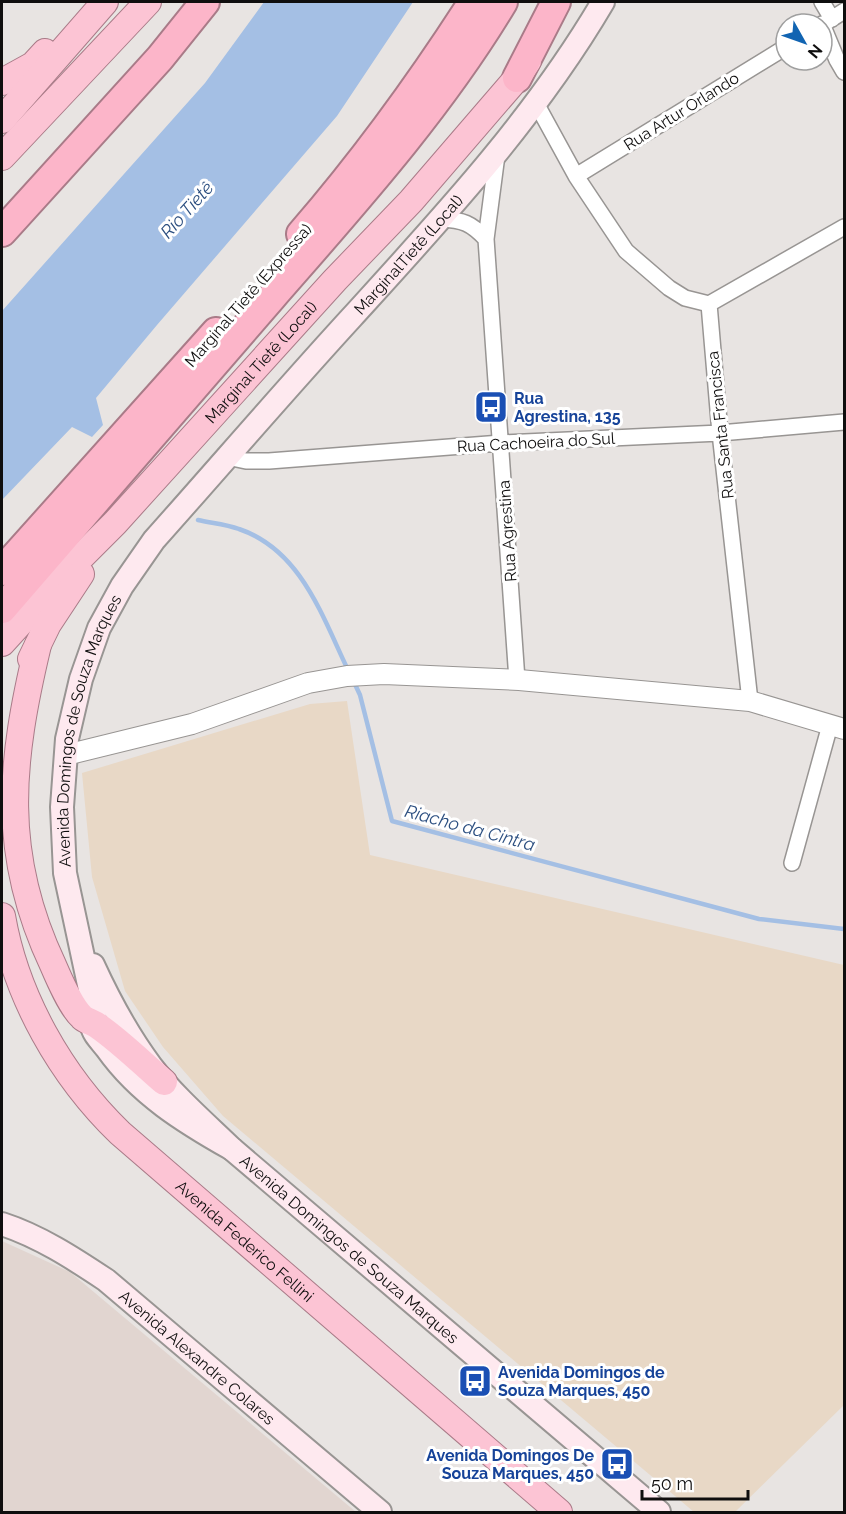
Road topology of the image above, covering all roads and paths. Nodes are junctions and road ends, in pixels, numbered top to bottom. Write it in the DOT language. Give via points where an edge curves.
graph roads {
  1 [pos="105,2"];
  2 [pos="205,2"];
  3 [pos="473,2"];
  4 [pos="504,2"];
  5 [pos="556,2"];
  6 [pos="568,2"];
  7 [pos="603,2"];
  8 [pos="140,8"];
  9 [pos="88,21"];
  10 [pos="834,43"];
  11 [pos="774,54"];
  12 [pos="844,72"];
  13 [pos="517,78"];
  14 [pos="2,82"];
  15 [pos="536,103"];
  16 [pos="2,120"];
  17 [pos="496,154"];
  18 [pos="2,157"];
  19 [pos="576,176"];
  20 [pos="441,219"];
  21 [pos="844,227"];
  22 [pos="2,232"];
  23 [pos="486,239"];
  24 [pos="271,298"];
  25 [pos="709,304"];
  26 [pos="196,354"];
  27 [pos="844,422"];
  28 [pos="720,433"];
  29 [pos="501,443"];
  30 [pos="227,457"];
  31 [pos="168,463"];
  32 [pos="194,494"];
  33 [pos="115,523"];
  34 [pos="2,571"];
  35 [pos="2,609"];
  36 [pos="2,624"];
  37 [pos="2,643"];
  38 [pos="38,645"];
  39 [pos="517,680"];
  40 [pos="750,701"];
  41 [pos="837,727"];
  42 [pos="66,755"];
  43 [pos="2,766"];
  44 [pos="792,863"];
  45 [pos="2,916"];
  46 [pos="79,933"];
  47 [pos="92,1022"];
  48 [pos="164,1082"];
  49 [pos="232,1149"];
  50 [pos="2,1224"];
  51 [pos="380,1512"];
  52 [pos="559,1512"];
  53 [pos="659,1512"];
  1 -- 9 [label="highway"];
  2 -- 22 [label="highway" via="160,58"];
  3 -- 26 [label="highway, Marginal Tietê (Expressa)" via="368,154"];
  4 -- 24 [label="highway" via="444,90 364,192"];
  5 -- 13 [label="highway"];
  6 -- 13 [label="highway, Marginal Tietê (Local)"];
  7 -- 15 [label="main road, MarginalTietê (Local)"];
  8 -- 18 [label="highway"];
  9 -- 14 [label="highway" via="60,35 33,65"];
  9 -- 16 [label="highway"];
  10 -- 12 [label="street"];
  11 -- 19 [label="street, Rua Artur Orlando"];
  13 -- 31 [label="highway, Marginal Tietê (Local)" via="411,201"];
  15 -- 17 [label="main road, MarginalTietê (Local)"];
  15 -- 19 [label="street"];
  17 -- 20 [label="main road, MarginalTietê (Local)"];
  17 -- 23 [label="street, Rua Agrestina"];
  19 -- 25 [label="street" via="626,251 669,288 685,298"];
  20 -- 23 [label="street" via="460,220 475,227"];
  20 -- 30 [label="main road, MarginalTietê (Local)"];
  21 -- 25 [label="street"];
  23 -- 29 [label="street, Rua Agrestina"];
  24 -- 26 [label="highway" via="234,332"];
  24 -- 35 [label="highway"];
  25 -- 28 [label="street, Rua Santa Francisca"];
  26 -- 34 [label="highway, Marginal Tietê (Expressa)"];
  27 -- 28 [label="street, Rua Cachoeira do Sul"];
  28 -- 29 [label="street, Rua Cachoeira do Sul"];
  28 -- 40 [label="street, Rua Santa Francisca"];
  29 -- 30 [label="street, Rua Cachoeira do Sul" via="269,461"];
  29 -- 39 [label="street, Rua Agrestina"];
  30 -- 32 [label="main road, MarginalTietê (Local)"];
  31 -- 33 [label="highway, Marginal Tietê (Local)"];
  31 -- 36 [label="highway" via="128,489"];
  32 -- 42 [label="main road, Avenida Domingos de Souza Marques" via="153,540 99,628 81,679"];
  33 -- 37 [label="highway, Marginal Tietê (Local)"];
  33 -- 38 [label="highway"];
  38 -- 43 [label="highway" via="15,705"];
  38 -- 47 [label="highway" via="14,779 16,850 43,945 81,1016"];
  39 -- 40 [label="street"];
  39 -- 42 [label="street" via="384,674 342,677 308,683 192,724"];
  40 -- 41 [label="street"];
  41 -- 44 [label="street"];
  42 -- 46 [label="main road, Avenida Domingos de Souza Marques" via="62,807 65,873"];
  45 -- 52 [label="highway, Avenida Federico Fellini" via="7,945 25,994 55,1053 95,1109"];
  46 -- 47 [label="main road, Avenida Domingos de Souza Marques" via="95,1013"];
  46 -- 48 [label="main road, Avenida Domingos de Souza Marques" via="123,1022"];
  47 -- 48 [label="highway"];
  47 -- 49 [label="main road, Avenida Domingos de Souza Marques" via="113,1058 143,1089 188,1124"];
  48 -- 49 [label="main road, Avenida Domingos de Souza Marques"];
  49 -- 53 [label="main road, Avenida Domingos de Souza Marques"];
  50 -- 51 [label="main road, Avenida Alexandre Colares" via="45,1242 106,1280"];
}
